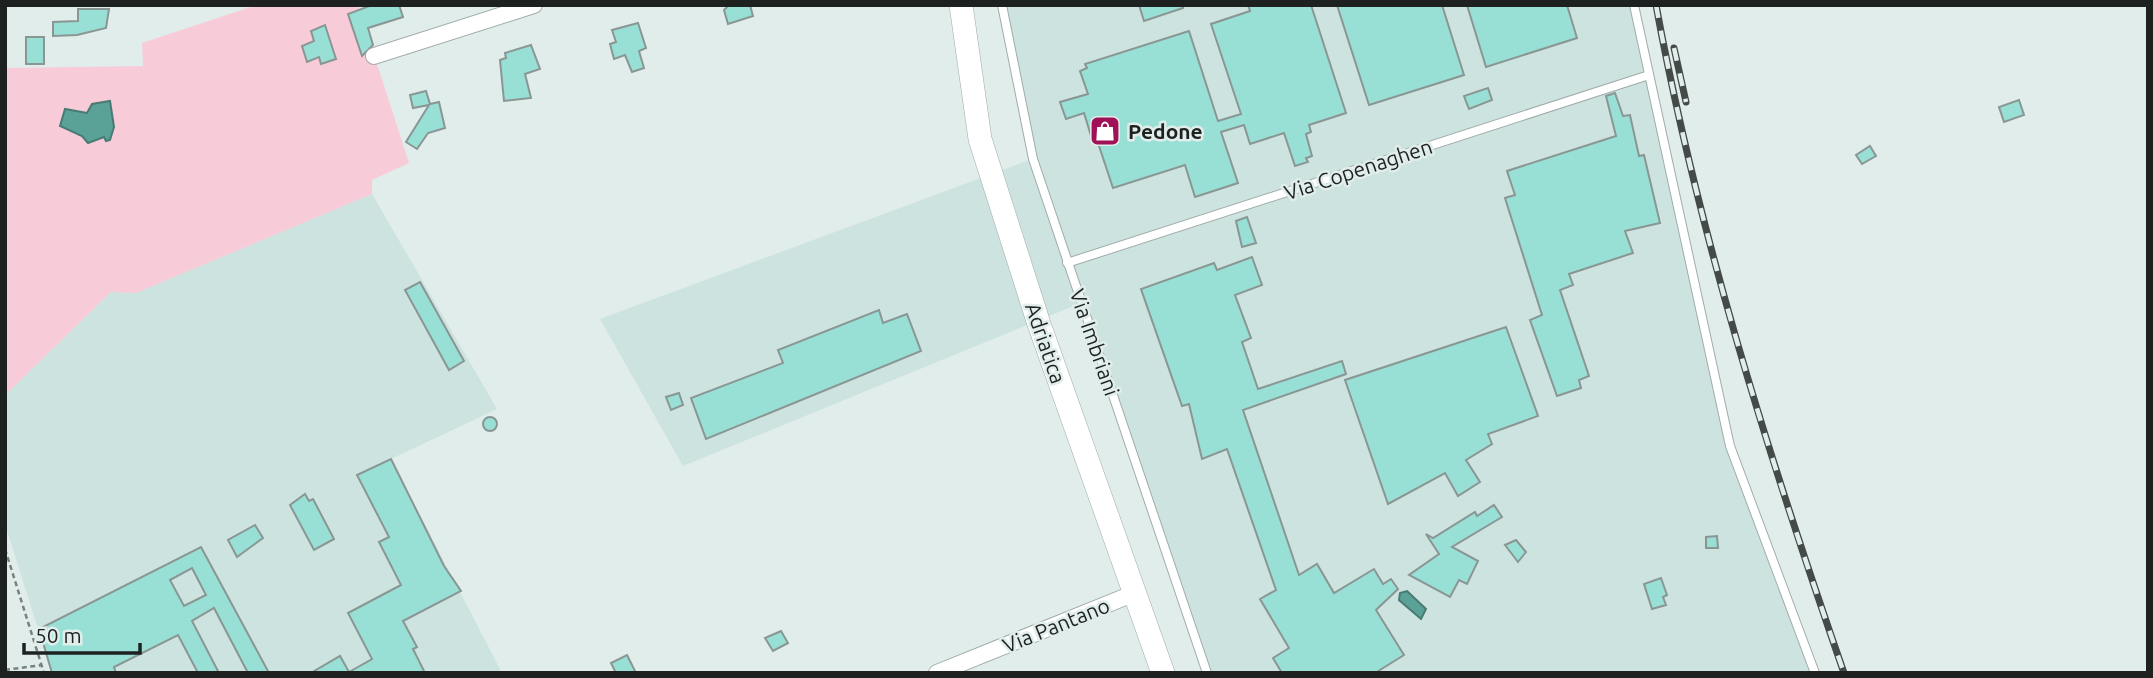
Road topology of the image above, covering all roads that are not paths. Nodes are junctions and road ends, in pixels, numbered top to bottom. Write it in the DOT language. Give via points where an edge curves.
graph roads {
  1 [pos="534,5"];
  2 [pos="961,5"];
  3 [pos="1002,5"];
  4 [pos="1634,5"];
  5 [pos="374,56"];
  6 [pos="1650,75"];
  7 [pos="1067,263"];
  8 [pos="1135,593"];
  9 [pos="937,673"];
  10 [pos="1163,673"];
  11 [pos="1207,673"];
  12 [pos="1815,673"];
  1 -- 5 [label="street"];
  2 -- 8 [label="main road, Adriatica" via="980,139 1039,324"];
  3 -- 7 [label="lane, Via Imbriani" via="1032,159"];
  4 -- 6 [label="lane"];
  6 -- 7 [label="lane, Via Copenaghen"];
  6 -- 12 [label="lane" via="1730,446"];
  7 -- 11 [label="lane, Via Imbriani"];
  8 -- 9 [label="street, Via Pantano"];
  8 -- 10 [label="main road, Adriatica"];
}
